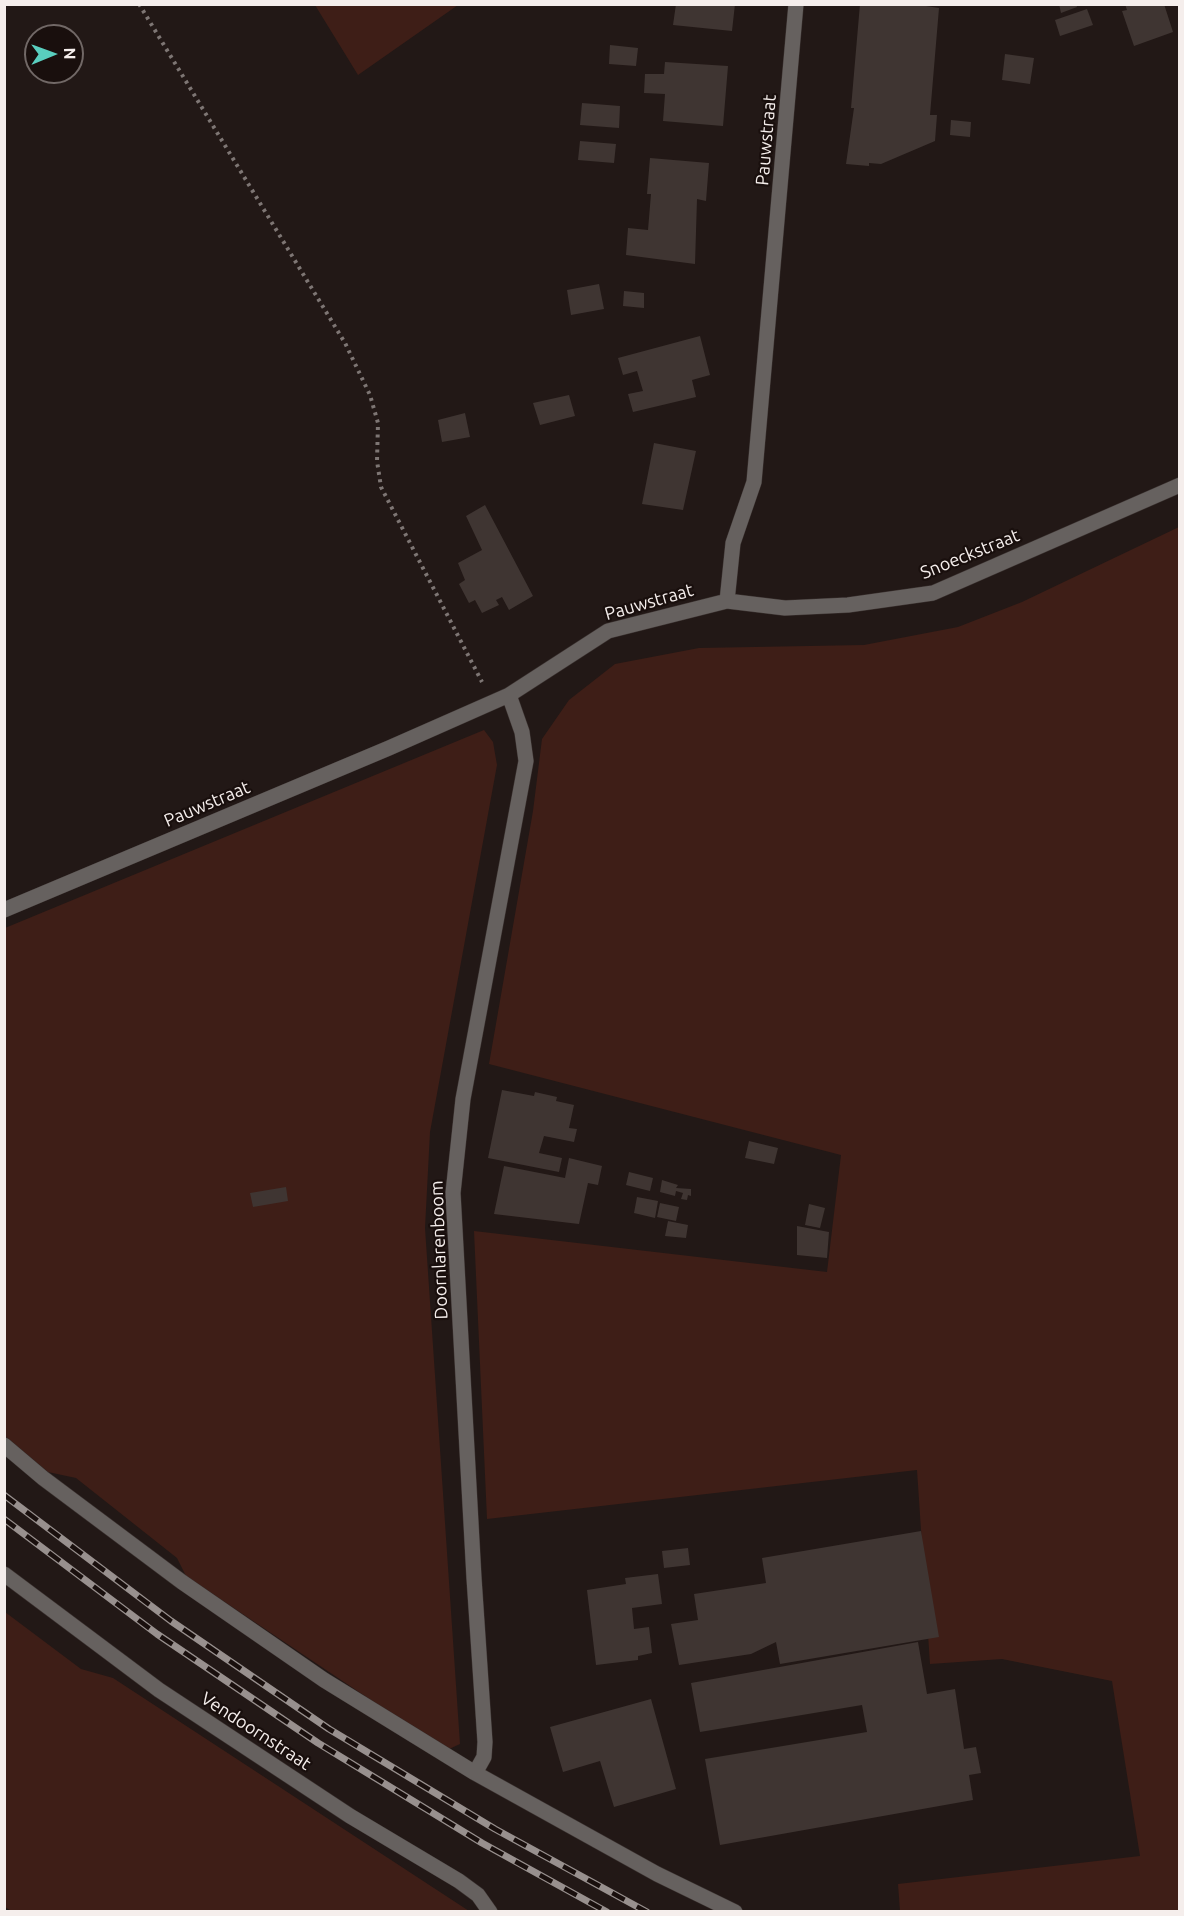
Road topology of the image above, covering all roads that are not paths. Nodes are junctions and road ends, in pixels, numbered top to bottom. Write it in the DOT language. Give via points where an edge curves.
graph roads {
  1 [pos="796,4"];
  2 [pos="1179,484"];
  3 [pos="727,601"];
  4 [pos="509,694"];
  5 [pos="4,910"];
  6 [pos="4,1445"];
  7 [pos="4,1574"];
  8 [pos="475,1773"];
  9 [pos="490,1911"];
  10 [pos="735,1911"];
  1 -- 3 [label="street, Pauwstraat" via="754,482 733,543"];
  2 -- 3 [label="street, Snoeckstraat" via="933,593 848,605 785,608"];
  3 -- 4 [label="street, Pauwstraat" via="608,631"];
  4 -- 5 [label="street, Pauwstraat"];
  4 -- 8 [label="street, Doornlarenboom" via="522,732 526,761 463,1099 453,1193 485,1742 484,1757"];
  6 -- 8 [label="street" via="182,1582 324,1680"];
  7 -- 9 [label="street, Vendoornstraat" via="159,1690 350,1816 459,1881 478,1895"];
  8 -- 10 [label="street" via="657,1874"];
}
